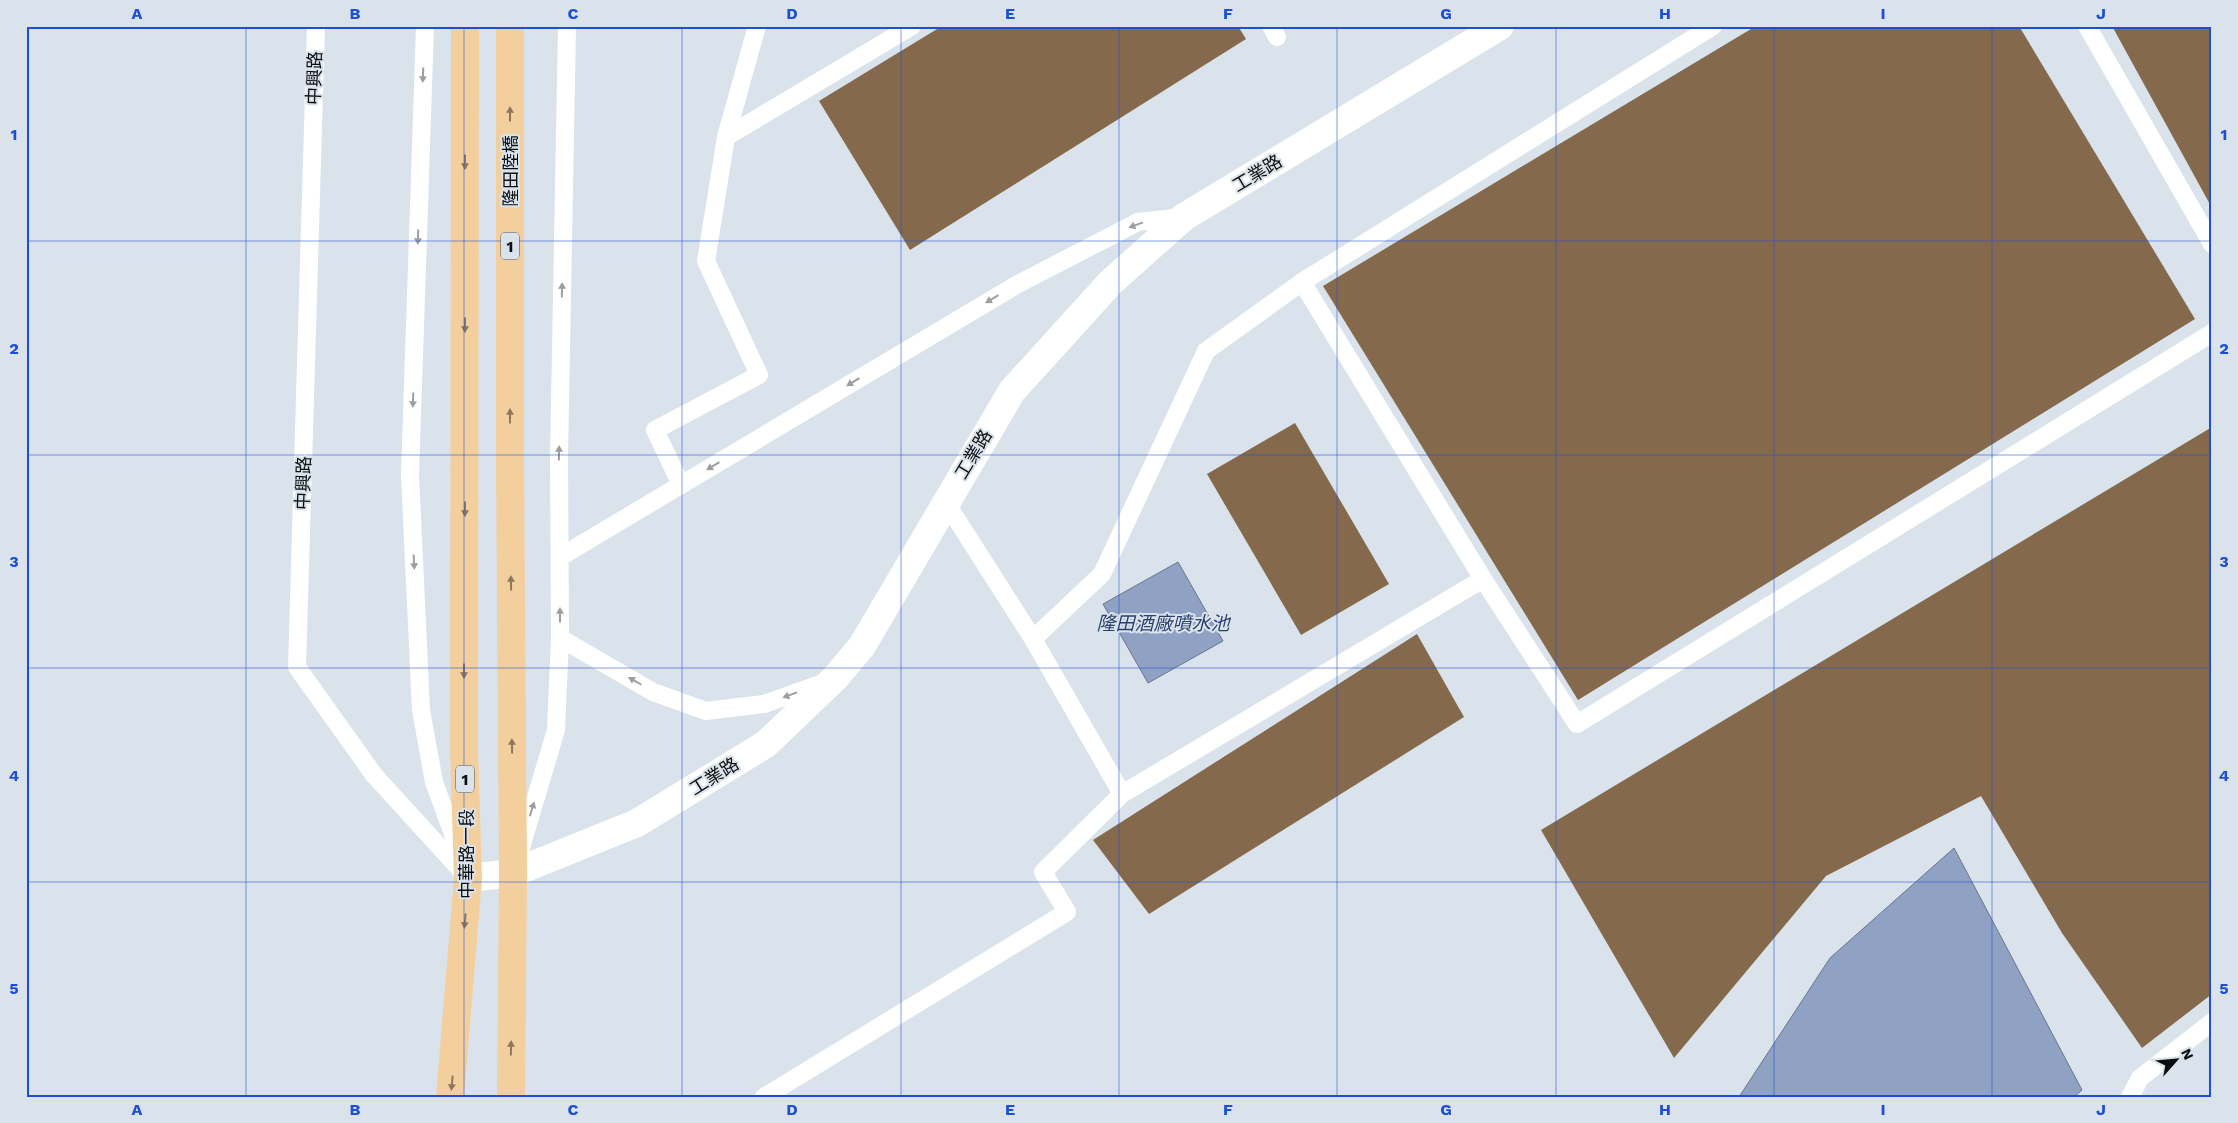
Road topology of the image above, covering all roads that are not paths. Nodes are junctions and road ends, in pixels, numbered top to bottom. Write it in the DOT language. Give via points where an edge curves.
graph roads {
  1 [pos="316,26"];
  2 [pos="425,26"];
  3 [pos="464,26"];
  4 [pos="510,26"];
  5 [pos="567,26"];
  6 [pos="757,26"];
  7 [pos="912,26"];
  8 [pos="1500,26"];
  9 [pos="1713,26"];
  10 [pos="2087,26"];
  11 [pos="726,137"];
  12 [pos="1184,217"];
  13 [pos="2212,244"];
  14 [pos="1302,282"];
  15 [pos="2212,334"];
  16 [pos="681,485"];
  17 [pos="945,501"];
  18 [pos="560,557"];
  19 [pos="1483,579"];
  20 [pos="560,638"];
  21 [pos="1033,639"];
  22 [pos="835,678"];
  23 [pos="1122,794"];
  24 [pos="513,873"];
  25 [pos="468,878"];
  26 [pos="2212,1022"];
  27 [pos="450,1097"];
  28 [pos="511,1097"];
  29 [pos="764,1097"];
  30 [pos="2130,1097"];
  1 -- 25 [label="lane, 中興路" via="297,667 374,775"];
  2 -- 25 [label="lane, one-way" via="410,475 421,700 434,782"];
  3 -- 25 [label="main road, 中華路一段 / 1, one-way" via="464,751"];
  24 -- 4 [label="main road, 隆田陸橋 / 1, one-way"];
  18 -- 5 [label="lane, one-way"];
  6 -- 11 [label="lane"];
  7 -- 11 [label="lane"];
  8 -- 12 [label="street, 工業路"];
  9 -- 14 [label="lane"];
  10 -- 13 [label="lane"];
  11 -- 16 [label="lane" via="706,261 759,375 655,430"];
  12 -- 16 [label="lane, one-way" via="1138,222 1018,284"];
  12 -- 17 [label="street, 工業路" via="1111,282 1012,391"];
  14 -- 19 [label="lane"];
  14 -- 21 [label="lane" via="1206,351 1102,574"];
  15 -- 19 [label="lane" via="1577,724"];
  16 -- 18 [label="lane"];
  17 -- 21 [label="lane"];
  17 -- 22 [label="street, 工業路" via="862,646"];
  20 -- 18 [label="lane, one-way"];
  19 -- 23 [label="lane"];
  22 -- 20 [label="lane, one-way" via="764,704 706,710 653,692"];
  24 -- 20 [label="lane, one-way" via="556,730"];
  21 -- 23 [label="lane"];
  22 -- 24 [label="street, 工業路" via="766,744 637,823"];
  23 -- 29 [label="lane" via="1043,872 1067,912"];
  24 -- 25 [label="street, 工業路"];
  28 -- 24 [label="main road, 1, one-way"];
  25 -- 27 [label="main road, 中華路一段 / 1, one-way"];
  26 -- 30 [label="lane" via="2140,1078"];
}
